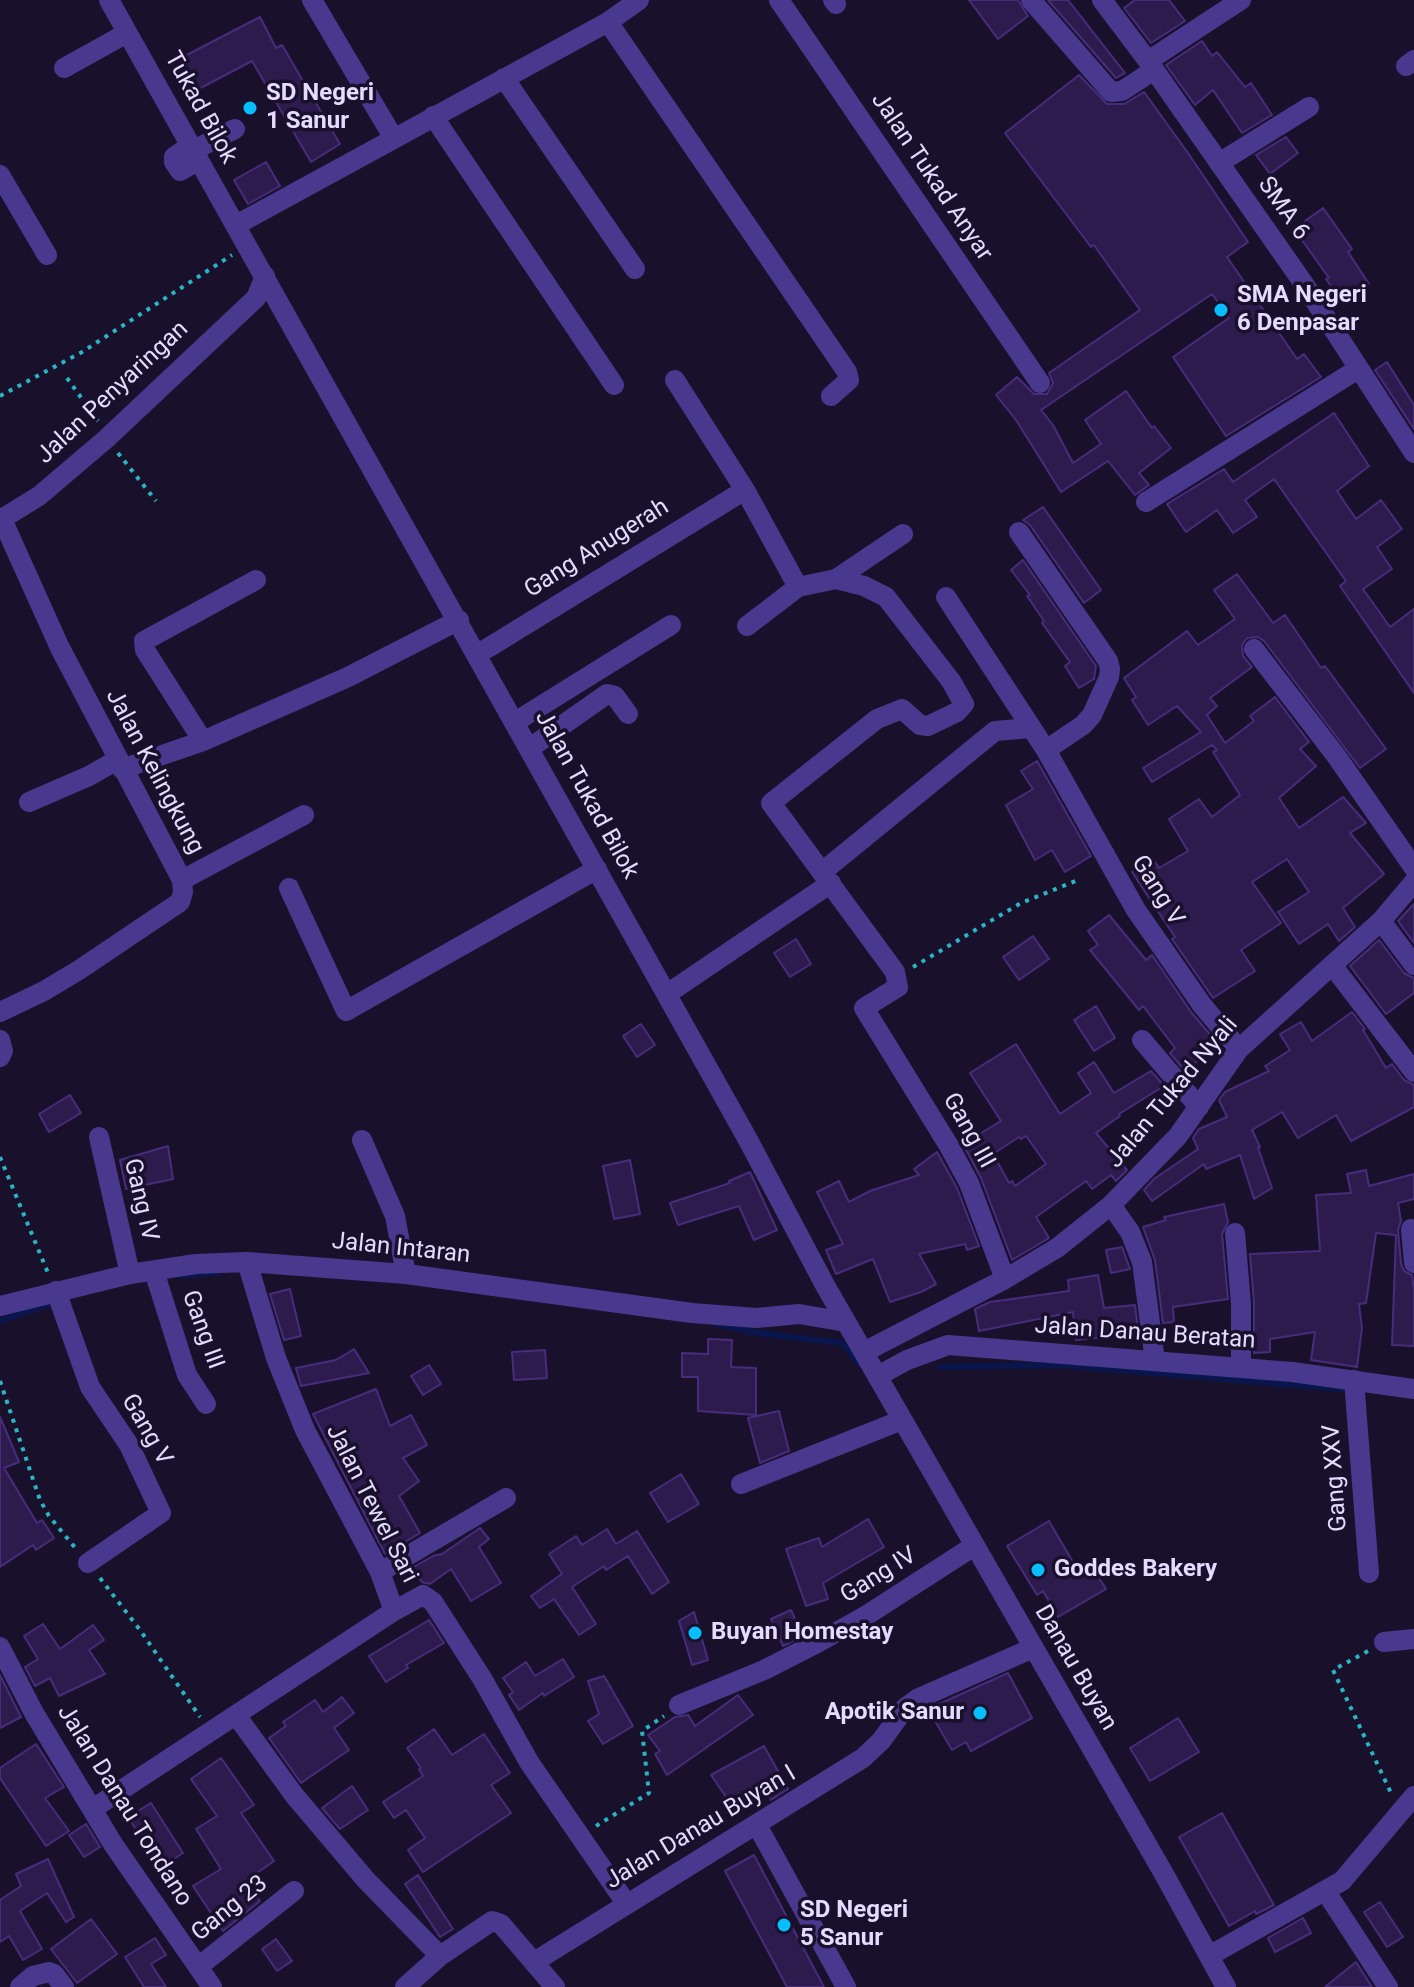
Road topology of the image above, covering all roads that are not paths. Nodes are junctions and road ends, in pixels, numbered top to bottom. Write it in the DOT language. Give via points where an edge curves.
graph roads {
  1 [pos="109,0"];
  2 [pos="312,0"];
  3 [pos="639,0"];
  4 [pos="779,0"];
  5 [pos="1031,0"];
  6 [pos="1102,0"];
  7 [pos="1241,0"];
  8 [pos="608,22"];
  9 [pos="127,33"];
  10 [pos="1151,65"];
  11 [pos="64,68"];
  12 [pos="504,78"];
  13 [pos="1309,107"];
  14 [pos="433,116"];
  15 [pos="235,129"];
  16 [pos="393,137"];
  17 [pos="195,152"];
  18 [pos="1219,163"];
  19 [pos="0,175"];
  20 [pos="242,235"];
  21 [pos="47,255"];
  22 [pos="635,269"];
  23 [pos="266,296"];
  24 [pos="1358,369"];
  25 [pos="675,380"];
  26 [pos="1040,383"];
  27 [pos="614,385"];
  28 [pos="831,396"];
  29 [pos="1414,453"];
  30 [pos="745,490"];
  31 [pos="1146,502"];
  32 [pos="1,519"];
  33 [pos="1019,532"];
  34 [pos="903,534"];
  35 [pos="836,579"];
  36 [pos="256,580"];
  37 [pos="798,587"];
  38 [pos="946,597"];
  39 [pos="459,620"];
  40 [pos="671,625"];
  41 [pos="747,626"];
  42 [pos="1254,649"];
  43 [pos="478,654"];
  44 [pos="628,714"];
  45 [pos="515,722"];
  46 [pos="1031,728"];
  47 [pos="203,741"];
  48 [pos="530,748"];
  49 [pos="1046,750"];
  50 [pos="120,764"];
  51 [pos="29,802"];
  52 [pos="304,815"];
  53 [pos="1414,868"];
  54 [pos="597,869"];
  55 [pos="827,878"];
  56 [pos="182,880"];
  57 [pos="1414,882"];
  58 [pos="289,888"];
  59 [pos="1381,921"];
  60 [pos="1332,965"];
  61 [pos="1414,965"];
  62 [pos="667,994"];
  63 [pos="0,1012"];
  64 [pos="0,1040"];
  65 [pos="1142,1040"];
  66 [pos="1239,1049"];
  67 [pos="0,1057"];
  68 [pos="1414,1072"];
  69 [pos="1199,1107"];
  70 [pos="99,1137"];
  71 [pos="362,1140"];
  72 [pos="1111,1205"];
  73 [pos="1411,1229"];
  74 [pos="1235,1233"];
  75 [pos="247,1262"];
  76 [pos="1414,1263"];
  77 [pos="154,1271"];
  78 [pos="130,1274"];
  79 [pos="406,1274"];
  80 [pos="1005,1279"];
  81 [pos="826,1287"];
  82 [pos="56,1291"];
  83 [pos="0,1306"];
  84 [pos="799,1314"];
  85 [pos="846,1322"];
  86 [pos="892,1336"];
  87 [pos="864,1352"];
  88 [pos="907,1360"];
  89 [pos="1155,1361"];
  90 [pos="1241,1367"];
  91 [pos="878,1376"];
  92 [pos="1354,1380"];
  93 [pos="1414,1389"];
  94 [pos="206,1404"];
  95 [pos="902,1420"];
  96 [pos="741,1484"];
  97 [pos="506,1498"];
  98 [pos="974,1546"];
  99 [pos="88,1563"];
  100 [pos="380,1572"];
  101 [pos="1369,1573"];
  102 [pos="394,1611"];
  103 [pos="1414,1639"];
  104 [pos="1384,1642"];
  105 [pos="1033,1648"];
  106 [pos="3,1658"];
  107 [pos="679,1705"];
  108 [pos="236,1715"];
  109 [pos="1407,1804"];
  110 [pos="94,1808"];
  111 [pos="757,1825"];
  112 [pos="294,1891"];
  113 [pos="1326,1892"];
  114 [pos="626,1903"];
  115 [pos="440,1956"];
  116 [pos="1209,1956"];
  117 [pos="534,1962"];
  118 [pos="198,1967"];
  119 [pos="20,1987"];
  120 [pos="64,1987"];
  121 [pos="212,1987"];
  122 [pos="405,1987"];
  123 [pos="555,1987"];
  124 [pos="846,1987"];
  125 [pos="1226,1987"];
  126 [pos="1388,1987"];
  1 -- 9 [label="street, Tukad Bilok"];
  2 -- 16 [label="street"];
  3 -- 8 [label="street"];
  4 -- 26 [label="street, Jalan Tukad Anyar"];
  5 -- 10 [label="street" via="1111,92 1122,91"];
  6 -- 10 [label="street, SMA 6"];
  7 -- 10 [label="street"];
  8 -- 12 [label="street"];
  8 -- 28 [label="street" via="847,372 849,380"];
  9 -- 11 [label="street"];
  9 -- 17 [label="street, Tukad Bilok"];
  10 -- 18 [label="street, SMA 6"];
  12 -- 14 [label="street"];
  12 -- 22 [label="street"];
  13 -- 18 [label="street"];
  14 -- 16 [label="street"];
  14 -- 27 [label="street"];
  15 -- 17 [label="street"];
  16 -- 20 [label="street"];
  17 -- 20 [label="street, Tukad Bilok"];
  18 -- 24 [label="street, SMA 6"];
  19 -- 21 [label="street"];
  20 -- 23 [label="street, Jalan Penyaringan" via="265,276"];
  23 -- 32 [label="street, Jalan Penyaringan" via="39,496"];
  23 -- 39 [label="street, Jalan Tukad Bilok"];
  24 -- 29 [label="street, SMA 6"];
  24 -- 31 [label="street"];
  25 -- 30 [label="street"];
  30 -- 37 [label="street"];
  30 -- 43 [label="street, Gang Anugerah"];
  32 -- 50 [label="street, Jalan Kelingkung"];
  33 -- 49 [label="street" via="1110,669 1092,715"];
  34 -- 35 [label="street"];
  35 -- 37 [label="street"];
  35 -- 55 [label="street" via="886,597 964,704 931,726 920,725 902,709 877,719 772,800 772,807"];
  36 -- 47 [label="street" via="144,641"];
  37 -- 41 [label="street"];
  38 -- 46 [label="street, Gang V"];
  39 -- 43 [label="street, Jalan Tukad Bilok"];
  39 -- 47 [label="street"];
  40 -- 45 [label="street"];
  42 -- 53 [label="street"];
  43 -- 45 [label="street, Jalan Tukad Bilok"];
  44 -- 48 [label="street" via="615,696 607,694"];
  45 -- 48 [label="street, Jalan Tukad Bilok"];
  46 -- 49 [label="street, Gang V"];
  46 -- 55 [label="street" via="995,731"];
  47 -- 50 [label="street"];
  48 -- 54 [label="street, Jalan Tukad Bilok"];
  49 -- 66 [label="street, Gang V" via="1136,910"];
  50 -- 51 [label="street"];
  50 -- 56 [label="street, Jalan Kelingkung"];
  52 -- 56 [label="street"];
  54 -- 58 [label="street" via="346,1011"];
  54 -- 62 [label="street, Jalan Tukad Bilok"];
  55 -- 62 [label="street"];
  55 -- 80 [label="street, Gang III" via="897,976 897,989 864,1006 969,1183"];
  56 -- 63 [label="street, Jalan Kelingkung" via="180,902 79,970"];
  57 -- 59 [label="street, Jalan Tukad Nyali"];
  59 -- 60 [label="street, Jalan Tukad Nyali"];
  59 -- 61 [label="street"];
  60 -- 66 [label="street, Jalan Tukad Nyali"];
  60 -- 68 [label="street"];
  62 -- 81 [label="street, Jalan Tukad Bilok"];
  64 -- 67 [label="street"];
  65 -- 69 [label="street"];
  66 -- 69 [label="street, Jalan Tukad Nyali"];
  69 -- 72 [label="street, Jalan Tukad Nyali"];
  70 -- 78 [label="street, Gang IV"];
  71 -- 79 [label="street" via="395,1216"];
  72 -- 80 [label="street, Jalan Tukad Nyali" via="1057,1248"];
  72 -- 89 [label="street" via="1142,1262"];
  73 -- 76 [label="street"];
  74 -- 90 [label="street"];
  75 -- 77 [label="street, Jalan Intaran"];
  75 -- 79 [label="street, Jalan Intaran"];
  75 -- 100 [label="street, Jalan Tewel Sari" via="305,1430"];
  77 -- 78 [label="street, Jalan Intaran"];
  77 -- 94 [label="street, Gang III" via="187,1375"];
  78 -- 82 [label="street, Jalan Intaran"];
  79 -- 84 [label="street, Jalan Intaran" via="692,1313 756,1318"];
  80 -- 86 [label="street, Jalan Tukad Nyali"];
  81 -- 84 [label="street"];
  81 -- 85 [label="street, Jalan Tukad Bilok"];
  82 -- 83 [label="street, Jalan Intaran"];
  82 -- 99 [label="street, Gang V" via="90,1387 129,1445 161,1513"];
  84 -- 85 [label="street, Jalan Intaran"];
  85 -- 87 [label="street, Jalan Tukad Bilok"];
  86 -- 87 [label="street, Jalan Tukad Nyali"];
  86 -- 88 [label="street"];
  87 -- 91 [label="street, Jalan Tukad Bilok"];
  88 -- 89 [label="street, Jalan Danau Beratan" via="948,1345"];
  88 -- 91 [label="street, Jalan Danau Beratan"];
  89 -- 90 [label="street, Jalan Danau Beratan"];
  90 -- 92 [label="street, Jalan Danau Beratan"];
  91 -- 95 [label="street, Danau Buyan"];
  92 -- 93 [label="street, Jalan Danau Beratan"];
  92 -- 101 [label="street, Gang XXV"];
  95 -- 96 [label="street"];
  95 -- 98 [label="street, Danau Buyan"];
  97 -- 100 [label="street"];
  98 -- 105 [label="street, Danau Buyan"];
  98 -- 107 [label="street, Gang IV" via="817,1643"];
  100 -- 102 [label="street, Jalan Tewel Sari"];
  102 -- 108 [label="street, Jalan Tewel Sari"];
  102 -- 114 [label="street" via="423,1595 433,1602 529,1762"];
  103 -- 104 [label="street"];
  105 -- 111 [label="street, Jalan Danau Buyan I" via="917,1699 863,1758"];
  105 -- 116 [label="street, Danau Buyan"];
  106 -- 110 [label="street, Jalan Danau Tondano"];
  108 -- 110 [label="street, Jalan Tewel Sari"];
  108 -- 115 [label="street" via="294,1795"];
  109 -- 113 [label="street" via="1342,1881"];
  110 -- 118 [label="street, Jalan Danau Tondano"];
  111 -- 114 [label="street, Jalan Danau Buyan I"];
  111 -- 124 [label="street"];
  112 -- 118 [label="street, Gang 23"];
  113 -- 116 [label="street"];
  113 -- 126 [label="street"];
  114 -- 117 [label="street, Jalan Danau Buyan I"];
  115 -- 117 [label="street" via="492,1921 501,1924"];
  115 -- 122 [label="street"];
  116 -- 125 [label="street, Danau Buyan"];
  117 -- 123 [label="street"];
  118 -- 121 [label="street, Jalan Danau Tondano"];
  119 -- 120 [label="street" via="49,1972"];
}
